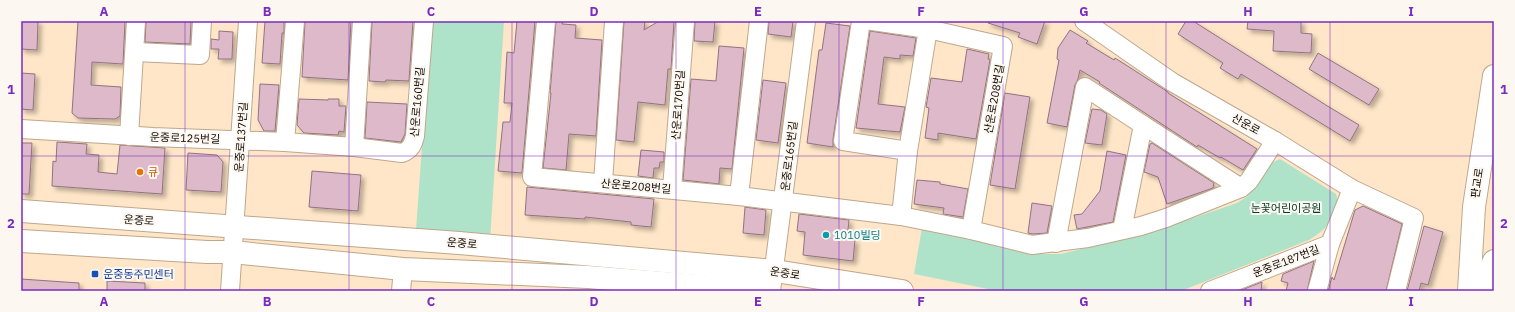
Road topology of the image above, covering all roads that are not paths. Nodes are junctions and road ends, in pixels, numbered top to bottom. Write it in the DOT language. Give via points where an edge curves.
graph roads {
  1 [pos="136,21"];
  2 [pos="202,21"];
  3 [pos="248,21"];
  4 [pos="295,21"];
  5 [pos="362,21"];
  6 [pos="424,21"];
  7 [pos="546,21"];
  8 [pos="614,21"];
  9 [pos="685,21"];
  10 [pos="759,21"];
  11 [pos="806,21"];
  12 [pos="861,21"];
  13 [pos="872,21"];
  14 [pos="1084,21"];
  15 [pos="928,29"];
  16 [pos="135,52"];
  17 [pos="1494,76"];
  18 [pos="1143,125"];
  19 [pos="21,129"];
  20 [pos="129,136"];
  21 [pos="241,140"];
  22 [pos="1275,141"];
  23 [pos="285,142"];
  24 [pos="354,147"];
  25 [pos="908,151"];
  26 [pos="603,183"];
  27 [pos="1241,188"];
  28 [pos="672,189"];
  29 [pos="1352,189"];
  30 [pos="740,196"];
  31 [pos="783,202"];
  32 [pos="21,211"];
  33 [pos="901,216"];
  34 [pos="234,227"];
  35 [pos="971,230"];
  36 [pos="1122,230"];
  37 [pos="21,241"];
  38 [pos="1056,243"];
  39 [pos="1330,244"];
  40 [pos="232,252"];
  41 [pos="1494,261"];
  42 [pos="403,269"];
  43 [pos="773,281"];
  44 [pos="230,291"];
  45 [pos="401,291"];
  46 [pos="763,291"];
  47 [pos="902,291"];
  48 [pos="1210,291"];
  49 [pos="1317,291"];
  50 [pos="1396,291"];
  51 [pos="1469,291"];
  52 [pos="1480,291"];
  1 -- 16 [label="street"];
  2 -- 16 [label="street" via="200,54"];
  3 -- 21 [label="street, 운중로137번길"];
  4 -- 23 [label="street"];
  5 -- 24 [label="street"];
  6 -- 24 [label="street, 산운로160번길" via="415,136 412,145 402,153"];
  7 -- 26 [label="street, 산운로208번길" via="532,177"];
  8 -- 26 [label="street"];
  9 -- 28 [label="street, 산운로170번길"];
  10 -- 30 [label="street"];
  11 -- 31 [label="street, 운중로165번길"];
  12 -- 25 [label="street" via="843,141"];
  13 -- 15 [label="street, 산운로208번길"];
  14 -- 22 [label="street, 산운로" via="1172,82"];
  15 -- 25 [label="street"];
  15 -- 35 [label="street, 산운로208번길" via="1004,46"];
  16 -- 20 [label="street"];
  17 -- 51 [label="main road, 판교로" via="1474,207"];
  18 -- 27 [label="street"];
  18 -- 36 [label="street"];
  18 -- 38 [label="street" via="1085,87"];
  19 -- 20 [label="street, 운중로125번길"];
  20 -- 21 [label="street, 운중로125번길"];
  21 -- 23 [label="street, 산운로160번길"];
  21 -- 34 [label="street, 운중로137번길"];
  22 -- 27 [label="street, 산운로208번길" via="1249,181"];
  22 -- 29 [label="street, 산운로"];
  23 -- 24 [label="street, 산운로160번길"];
  25 -- 33 [label="street"];
  26 -- 28 [label="street, 산운로208번길"];
  27 -- 36 [label="street, 산운로208번길" via="1166,218"];
  28 -- 30 [label="street, 산운로208번길"];
  29 -- 39 [label="street, 운중로187번길"];
  29 -- 50 [label="street, 산운로" via="1414,218"];
  30 -- 31 [label="street, 산운로208번길"];
  31 -- 33 [label="street, 산운로208번길"];
  31 -- 43 [label="street, 운중로165번길"];
  32 -- 34 [label="main road, 운중로"];
  33 -- 35 [label="street, 산운로208번길"];
  34 -- 40 [label="street, 운중로137번길"];
  34 -- 43 [label="main road, 운중로" via="459,242"];
  35 -- 38 [label="street, 산운로208번길" via="1032,245"];
  36 -- 38 [label="street, 산운로208번길"];
  37 -- 40 [label="main road, 운중로"];
  39 -- 48 [label="street, 운중로187번길"];
  39 -- 49 [label="street"];
  40 -- 42 [label="main road, 운중로"];
  40 -- 44 [label="street, 운중로137번길"];
  41 -- 52 [label="main road"];
  42 -- 45 [label="street"];
  42 -- 46 [label="main road, 운중로" via="588,277"];
  43 -- 47 [label="main road, 운중로"];
}
